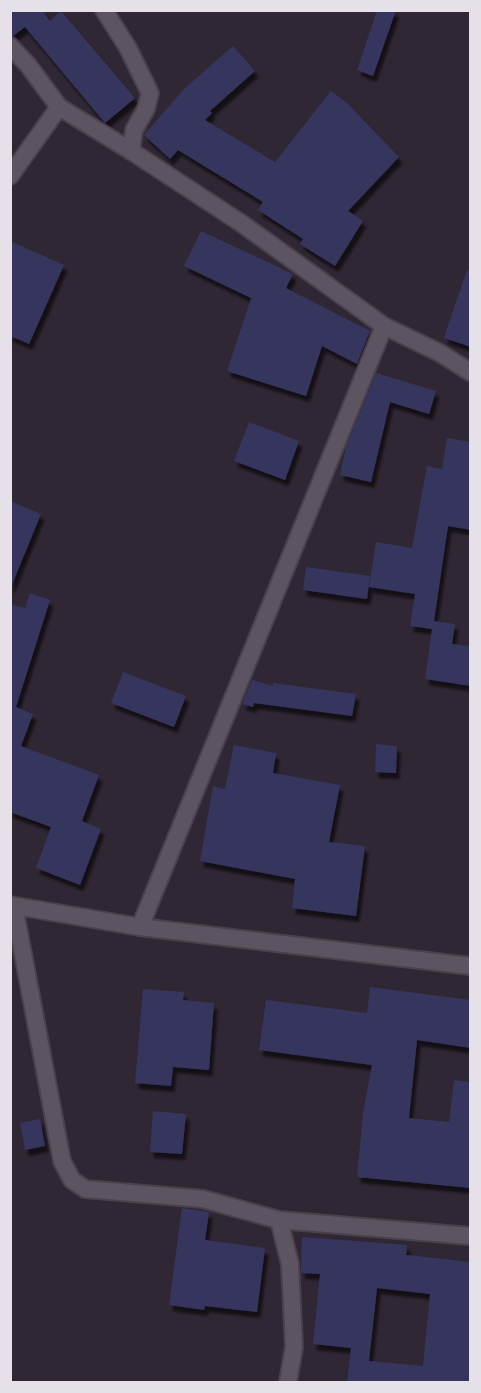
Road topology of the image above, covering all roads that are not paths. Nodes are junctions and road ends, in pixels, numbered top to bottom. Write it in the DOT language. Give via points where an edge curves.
graph roads {
  1 [pos="104,10"];
  2 [pos="10,46"];
  3 [pos="59,107"];
  4 [pos="131,151"];
  5 [pos="10,176"];
  6 [pos="384,326"];
  7 [pos="471,372"];
  8 [pos="12,906"];
  9 [pos="141,927"];
  10 [pos="471,966"];
  11 [pos="279,1220"];
  12 [pos="471,1236"];
  13 [pos="288,1383"];
  1 -- 4 [label="street" via="150,93 134,130"];
  2 -- 3 [label="street"];
  3 -- 4 [label="street"];
  3 -- 5 [label="street"];
  4 -- 6 [label="street" via="241,223"];
  6 -- 7 [label="street"];
  6 -- 9 [label="street"];
  8 -- 9 [label="street"];
  8 -- 11 [label="street" via="62,1161 72,1180 85,1189 203,1199"];
  9 -- 10 [label="street"];
  11 -- 12 [label="street"];
  11 -- 13 [label="street" via="290,1264 294,1347"];
}
